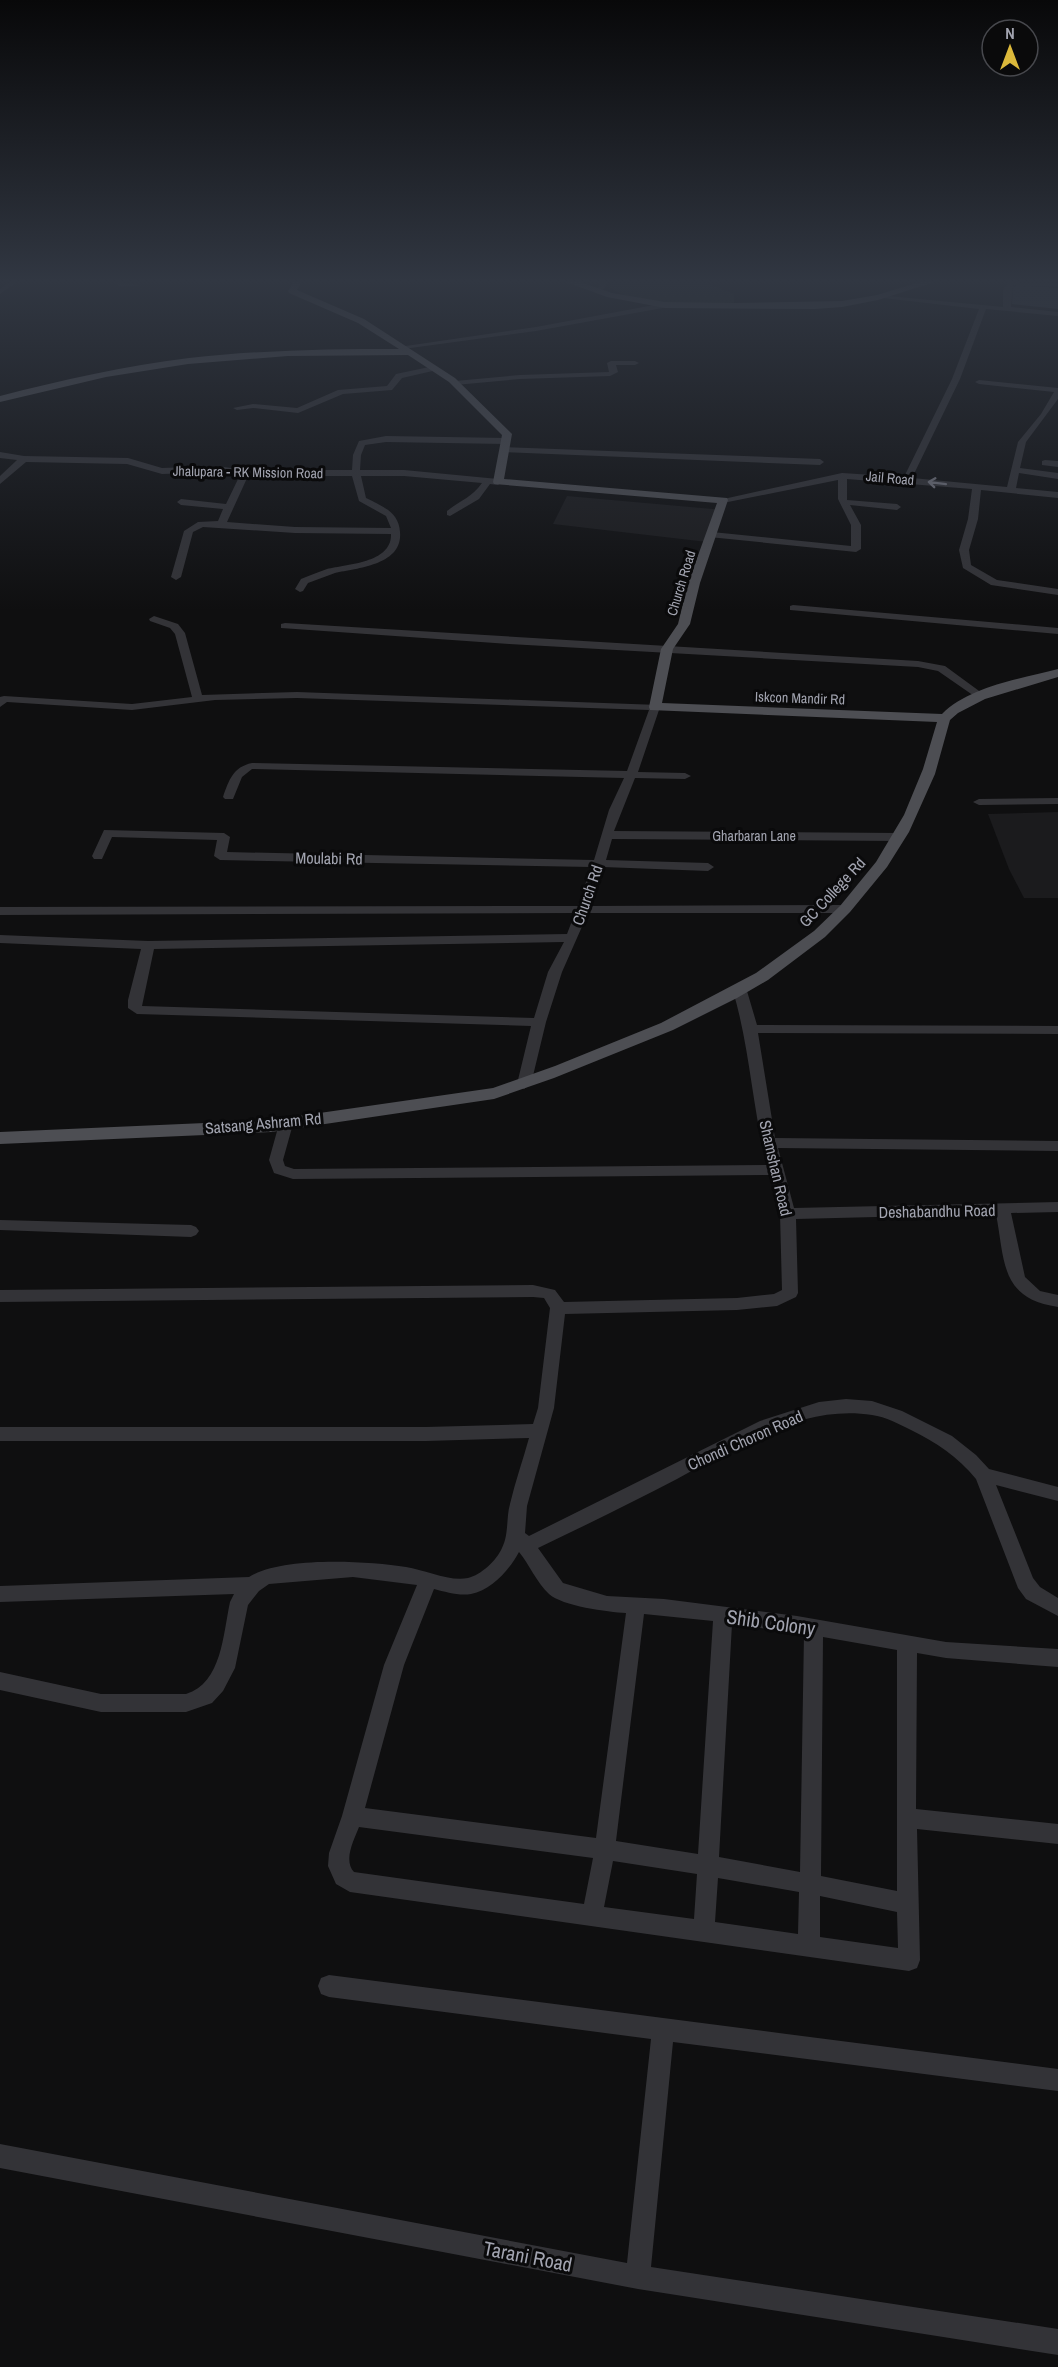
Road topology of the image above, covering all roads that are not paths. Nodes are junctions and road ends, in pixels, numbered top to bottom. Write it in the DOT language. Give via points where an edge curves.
graph roads {
  1 [pos="41,389"];
  2 [pos="376,389"];
  3 [pos="462,389"];
  4 [pos="951,389"];
  5 [pos="1058,391"];
  6 [pos="0,399"];
  7 [pos="237,408"];
  8 [pos="505,446"];
  9 [pos="0,454"];
  10 [pos="24,459"];
  11 [pos="820,462"];
  12 [pos="1045,463"];
  13 [pos="1058,464"];
  14 [pos="1015,470"];
  15 [pos="245,473"];
  16 [pos="358,473"];
  17 [pos="842,476"];
  18 [pos="1058,477"];
  19 [pos="908,479"];
  20 [pos="0,481"];
  21 [pos="493,481"];
  22 [pos="977,487"];
  23 [pos="1011,491"];
  24 [pos="1058,495"];
  25 [pos="723,500"];
  26 [pos="181,502"];
  27 [pos="843,502"];
  28 [pos="228,507"];
  29 [pos="897,507"];
  30 [pos="450,513"];
  31 [pos="221,525"];
  32 [pos="395,531"];
  33 [pos="712,535"];
  34 [pos="176,577"];
  35 [pos="300,589"];
  36 [pos="1058,592"];
  37 [pos="793,608"];
  38 [pos="154,619"];
  39 [pos="285,626"];
  40 [pos="1058,631"];
  41 [pos="667,648"];
  42 [pos="1058,673"];
  43 [pos="981,696"];
  44 [pos="198,700"];
  45 [pos="2,701"];
  46 [pos="655,707"];
  47 [pos="945,718"];
  48 [pos="632,775"];
  49 [pos="685,776"];
  50 [pos="229,796"];
  51 [pos="1058,801"];
  52 [pos="979,802"];
  53 [pos="608,835"];
  54 [pos="899,837"];
  55 [pos="98,856"];
  56 [pos="598,863"];
  57 [pos="708,867"];
  58 [pos="845,909"];
  59 [pos="582,911"];
  60 [pos="0,912"];
  61 [pos="572,938"];
  62 [pos="0,939"];
  63 [pos="148,945"];
  64 [pos="740,991"];
  65 [pos="539,1022"];
  66 [pos="752,1029"];
  67 [pos="1058,1030"];
  68 [pos="524,1084"];
  69 [pos="286,1124"];
  70 [pos="0,1138"];
  71 [pos="769,1143"];
  72 [pos="1058,1146"];
  73 [pos="776,1170"];
  74 [pos="1058,1207"];
  75 [pos="1002,1208"];
  76 [pos="788,1214"];
  77 [pos="0,1225"];
  78 [pos="191,1231"];
  79 [pos="0,1296"];
  80 [pos="1058,1300"];
  81 [pos="558,1308"];
  82 [pos="540,1431"];
  83 [pos="0,1434"];
  84 [pos="983,1475"];
  85 [pos="1058,1494"];
  86 [pos="525,1546"];
  87 [pos="252,1585"];
  88 [pos="425,1587"];
  89 [pos="0,1594"];
  90 [pos="636,1605"];
  91 [pos="1058,1608"];
  92 [pos="723,1615"];
  93 [pos="814,1628"];
  94 [pos="907,1644"];
  95 [pos="1057,1658"];
  96 [pos="0,1681"];
  97 [pos="352,1816"];
  98 [pos="906,1818"];
  99 [pos="1058,1834"];
  100 [pos="605,1849"];
  101 [pos="707,1865"];
  102 [pos="810,1883"];
  103 [pos="908,1905"];
  104 [pos="592,1916"];
  105 [pos="704,1931"];
  106 [pos="809,1946"];
  107 [pos="329,1986"];
  108 [pos="663,2029"];
  109 [pos="1058,2080"];
  110 [pos="0,2156"];
  111 [pos="638,2277"];
  112 [pos="1058,2342"];
  1 -- 6 [label="main road"];
  2 -- 7 [label="street" via="332,395 298,411"];
  3 -- 8 [label="main road" via="507,434"];
  4 -- 19 [label="street"];
  5 -- 14 [label="street" via="1022,442"];
  8 -- 11 [label="street"];
  8 -- 16 [label="street" via="367,441 357,452"];
  8 -- 21 [label="main road"];
  9 -- 10 [label="street, Jhalupara - RK Mission Road"];
  10 -- 15 [label="street, Jhalupara - RK Mission Road" via="128,461 162,471 217,469"];
  10 -- 20 [label="street"];
  12 -- 13 [label="street"];
  14 -- 18 [label="street"];
  14 -- 23 [label="street"];
  15 -- 16 [label="street, Jhalupara - RK Mission Road"];
  15 -- 28 [label="street"];
  16 -- 21 [label="street, Jhalupara - RK Mission Road"];
  16 -- 32 [label="street" via="362,500 389,514"];
  17 -- 19 [label="street, Jail Road"];
  17 -- 25 [label="street, Jail Road"];
  17 -- 27 [label="street"];
  22 -- 19 [label="street, Jail Road, one-way"];
  21 -- 25 [label="main road"];
  21 -- 30 [label="street"];
  22 -- 23 [label="street, Jail Road"];
  22 -- 36 [label="street" via="973,519 965,538 966,566 994,584"];
  23 -- 24 [label="street, Jail Road"];
  25 -- 33 [label="main road, Church Road"];
  26 -- 28 [label="street"];
  27 -- 29 [label="street"];
  27 -- 33 [label="street" via="855,525 853,550"];
  28 -- 31 [label="street"];
  31 -- 32 [label="street"];
  31 -- 34 [label="street" via="201,524 189,531"];
  32 -- 35 [label="street" via="391,550 375,561 328,572 304,581"];
  33 -- 41 [label="main road, Church Road" via="684,624"];
  37 -- 40 [label="street"];
  38 -- 44 [label="street" via="174,626 180,633"];
  39 -- 41 [label="street"];
  41 -- 43 [label="street" via="929,665 941,668"];
  41 -- 46 [label="main road, Church Road"];
  42 -- 43 [label="main road"];
  43 -- 47 [label="main road"];
  44 -- 45 [label="street" via="132,707"];
  44 -- 46 [label="street" via="297,695"];
  46 -- 47 [label="main road, Iskcon Mandir Rd"];
  46 -- 48 [label="street, Church Rd"];
  47 -- 54 [label="main road, GC College Rd" via="918,800"];
  48 -- 49 [label="street"];
  48 -- 50 [label="street" via="252,766 238,773"];
  48 -- 53 [label="street, Church Rd"];
  51 -- 52 [label="street"];
  53 -- 54 [label="street, Gharbaran Lane"];
  53 -- 56 [label="street, Church Rd"];
  54 -- 58 [label="main road, GC College Rd" via="890,855"];
  55 -- 56 [label="street, Moulabi Rd" via="108,833 224,837 220,856"];
  56 -- 57 [label="street"];
  56 -- 59 [label="street, Church Rd"];
  58 -- 59 [label="street"];
  58 -- 64 [label="main road, GC College Rd" via="809,944"];
  59 -- 60 [label="street"];
  59 -- 61 [label="street, Church Rd"];
  61 -- 63 [label="street"];
  61 -- 65 [label="street, Church Rd" via="555,972"];
  62 -- 63 [label="street"];
  63 -- 65 [label="street" via="135,1000 135,1008 142,1011"];
  64 -- 66 [label="street, Shamshan Road"];
  64 -- 68 [label="main road, GC College Rd" via="642,1038"];
  65 -- 68 [label="street, Church Rd"];
  66 -- 67 [label="street"];
  66 -- 71 [label="street, Shamshan Road"];
  68 -- 69 [label="main road, Satsang Ashram Rd" via="494,1094"];
  69 -- 70 [label="main road, Satsang Ashram Rd"];
  69 -- 73 [label="street" via="276,1161 279,1169 293,1174"];
  71 -- 72 [label="street"];
  71 -- 73 [label="street, Shamshan Road"];
  73 -- 76 [label="street, Shamshan Road"];
  74 -- 75 [label="street"];
  75 -- 76 [label="street, Deshabandhu Road"];
  75 -- 80 [label="street, Deshabandhu Road" via="1021,1285 1036,1296"];
  76 -- 81 [label="street, Shamshan Road" via="791,1280 790,1293 784,1297 737,1304"];
  77 -- 78 [label="street"];
  79 -- 81 [label="street" via="533,1291 552,1294"];
  81 -- 82 [label="street"];
  82 -- 83 [label="street"];
  82 -- 86 [label="street" via="518,1506"];
  84 -- 85 [label="street"];
  84 -- 86 [label="street, Chondi Choron Road" via="960,1451 937,1435 899,1417 874,1408 823,1409 795,1414 716,1450"];
  84 -- 91 [label="street, Chondi Choron Road" via="1025,1582 1038,1597"];
  86 -- 88 [label="street" via="471,1586"];
  86 -- 90 [label="street, Shib Colony" via="556,1589 608,1604"];
  87 -- 88 [label="street" via="276,1574 353,1569 406,1575"];
  87 -- 89 [label="street"];
  87 -- 96 [label="street" via="239,1602 225,1668 205,1697 163,1705 100,1703"];
  88 -- 97 [label="street" via="394,1665"];
  90 -- 92 [label="street, Shib Colony"];
  90 -- 100 [label="street"];
  92 -- 93 [label="street, Shib Colony"];
  92 -- 101 [label="street"];
  93 -- 94 [label="street, Shib Colony"];
  93 -- 102 [label="street"];
  94 -- 95 [label="street, Shib Colony"];
  94 -- 98 [label="street"];
  97 -- 100 [label="street"];
  97 -- 104 [label="street" via="339,1853 343,1877 350,1882"];
  98 -- 99 [label="street"];
  98 -- 103 [label="street"];
  100 -- 101 [label="street"];
  100 -- 104 [label="street"];
  101 -- 102 [label="street"];
  101 -- 105 [label="street"];
  102 -- 103 [label="street"];
  102 -- 106 [label="street"];
  103 -- 106 [label="street" via="909,1960"];
  104 -- 105 [label="street"];
  105 -- 106 [label="street"];
  107 -- 108 [label="street"];
  108 -- 109 [label="street"];
  108 -- 111 [label="street"];
  110 -- 111 [label="street, Tarani Road"];
  111 -- 112 [label="street, Tarani Road"];
}
